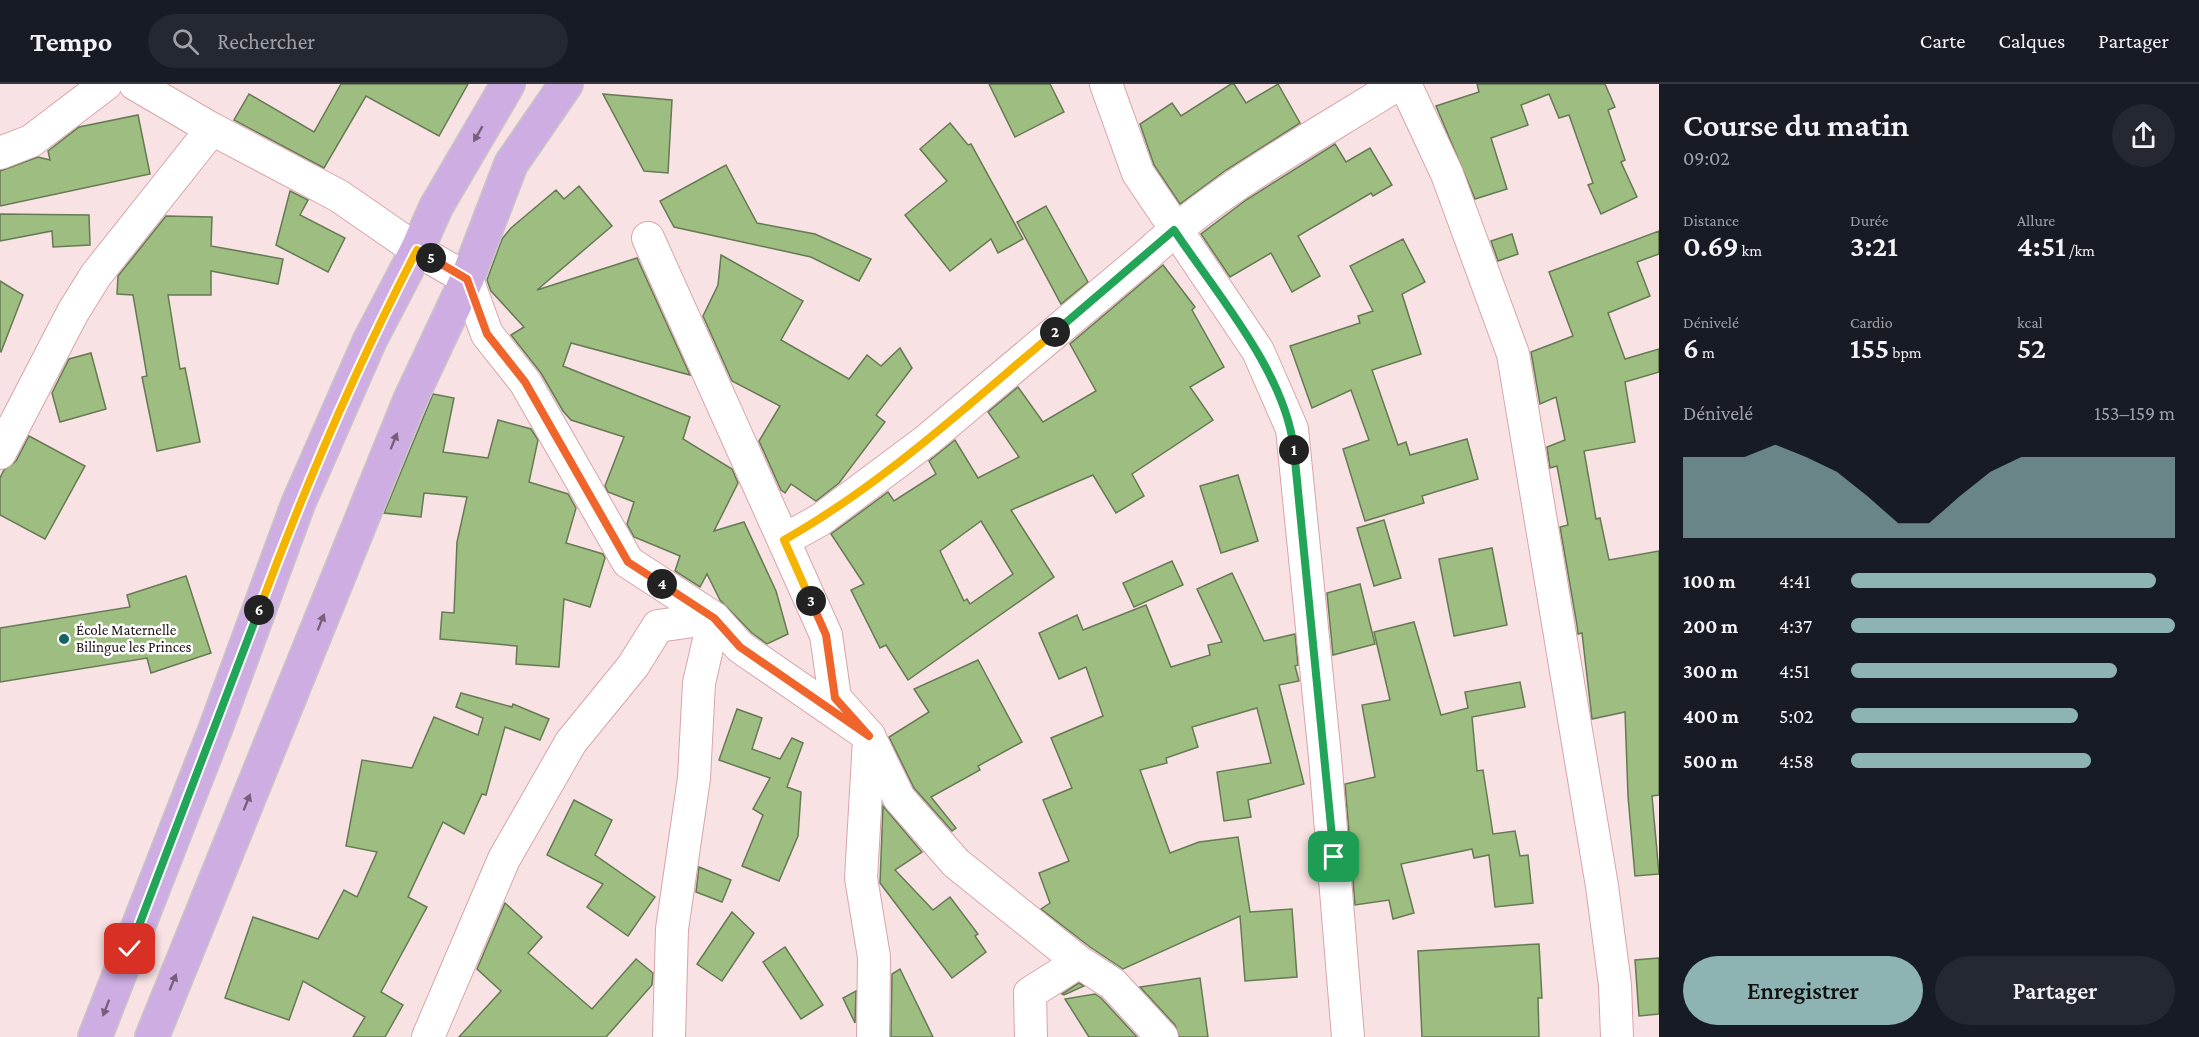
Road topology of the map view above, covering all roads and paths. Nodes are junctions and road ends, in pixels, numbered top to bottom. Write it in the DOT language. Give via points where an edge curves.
graph roads {
  1 [pos="106,84"];
  2 [pos="135,84"];
  3 [pos="508,84"];
  4 [pos="566,84"];
  5 [pos="1106,84"];
  6 [pos="1398,84"];
  7 [pos="1405,84"];
  8 [pos="212,129"];
  9 [pos="1,153"];
  10 [pos="1174,230"];
  11 [pos="648,238"];
  12 [pos="417,250"];
  13 [pos="467,279"];
  14 [pos="0,453"];
  15 [pos="784,540"];
  16 [pos="714,618"];
  17 [pos="869,736"];
  18 [pos="1078,962"];
  19 [pos="95,1037"];
  20 [pos="152,1037"];
  21 [pos="428,1037"];
  22 [pos="669,1037"];
  23 [pos="873,1037"];
  24 [pos="1031,1037"];
  25 [pos="1162,1037"];
  26 [pos="1348,1037"];
  27 [pos="1617,1037"];
  1 -- 9 [label="street" via="31,141"];
  2 -- 8 [label="street"];
  3 -- 12 [label="main road, one-way" via="435,207"];
  4 -- 13 [label="main road" via="512,164"];
  5 -- 10 [label="street" via="1138,173"];
  6 -- 10 [label="street" via="1264,166"];
  7 -- 27 [label="street" via="1447,174 1513,354 1602,886 1615,985"];
  8 -- 12 [label="street" via="339,196"];
  8 -- 14 [label="street" via="96,275"];
  10 -- 15 [label="street" via="927,440 820,520"];
  10 -- 26 [label="street" via="1257,351 1292,429"];
  11 -- 15 [label="street"];
  12 -- 13 [label="street"];
  12 -- 19 [label="main road, one-way" via="370,340 298,504"];
  13 -- 16 [label="street" via="487,334 525,382 628,562"];
  20 -- 13 [label="main road, one-way" via="410,400"];
  15 -- 17 [label="street" via="826,635 835,698"];
  16 -- 17 [label="street" via="740,647"];
  16 -- 21 [label="street" via="658,626 633,666 571,742 504,859"];
  16 -- 22 [label="street" via="699,683 694,778 672,929"];
  17 -- 18 [label="street" via="899,798 956,863"];
  17 -- 23 [label="street" via="861,878 873,957"];
  18 -- 24 [label="street" via="1030,993"];
  18 -- 25 [label="street" via="1113,984"];
}
